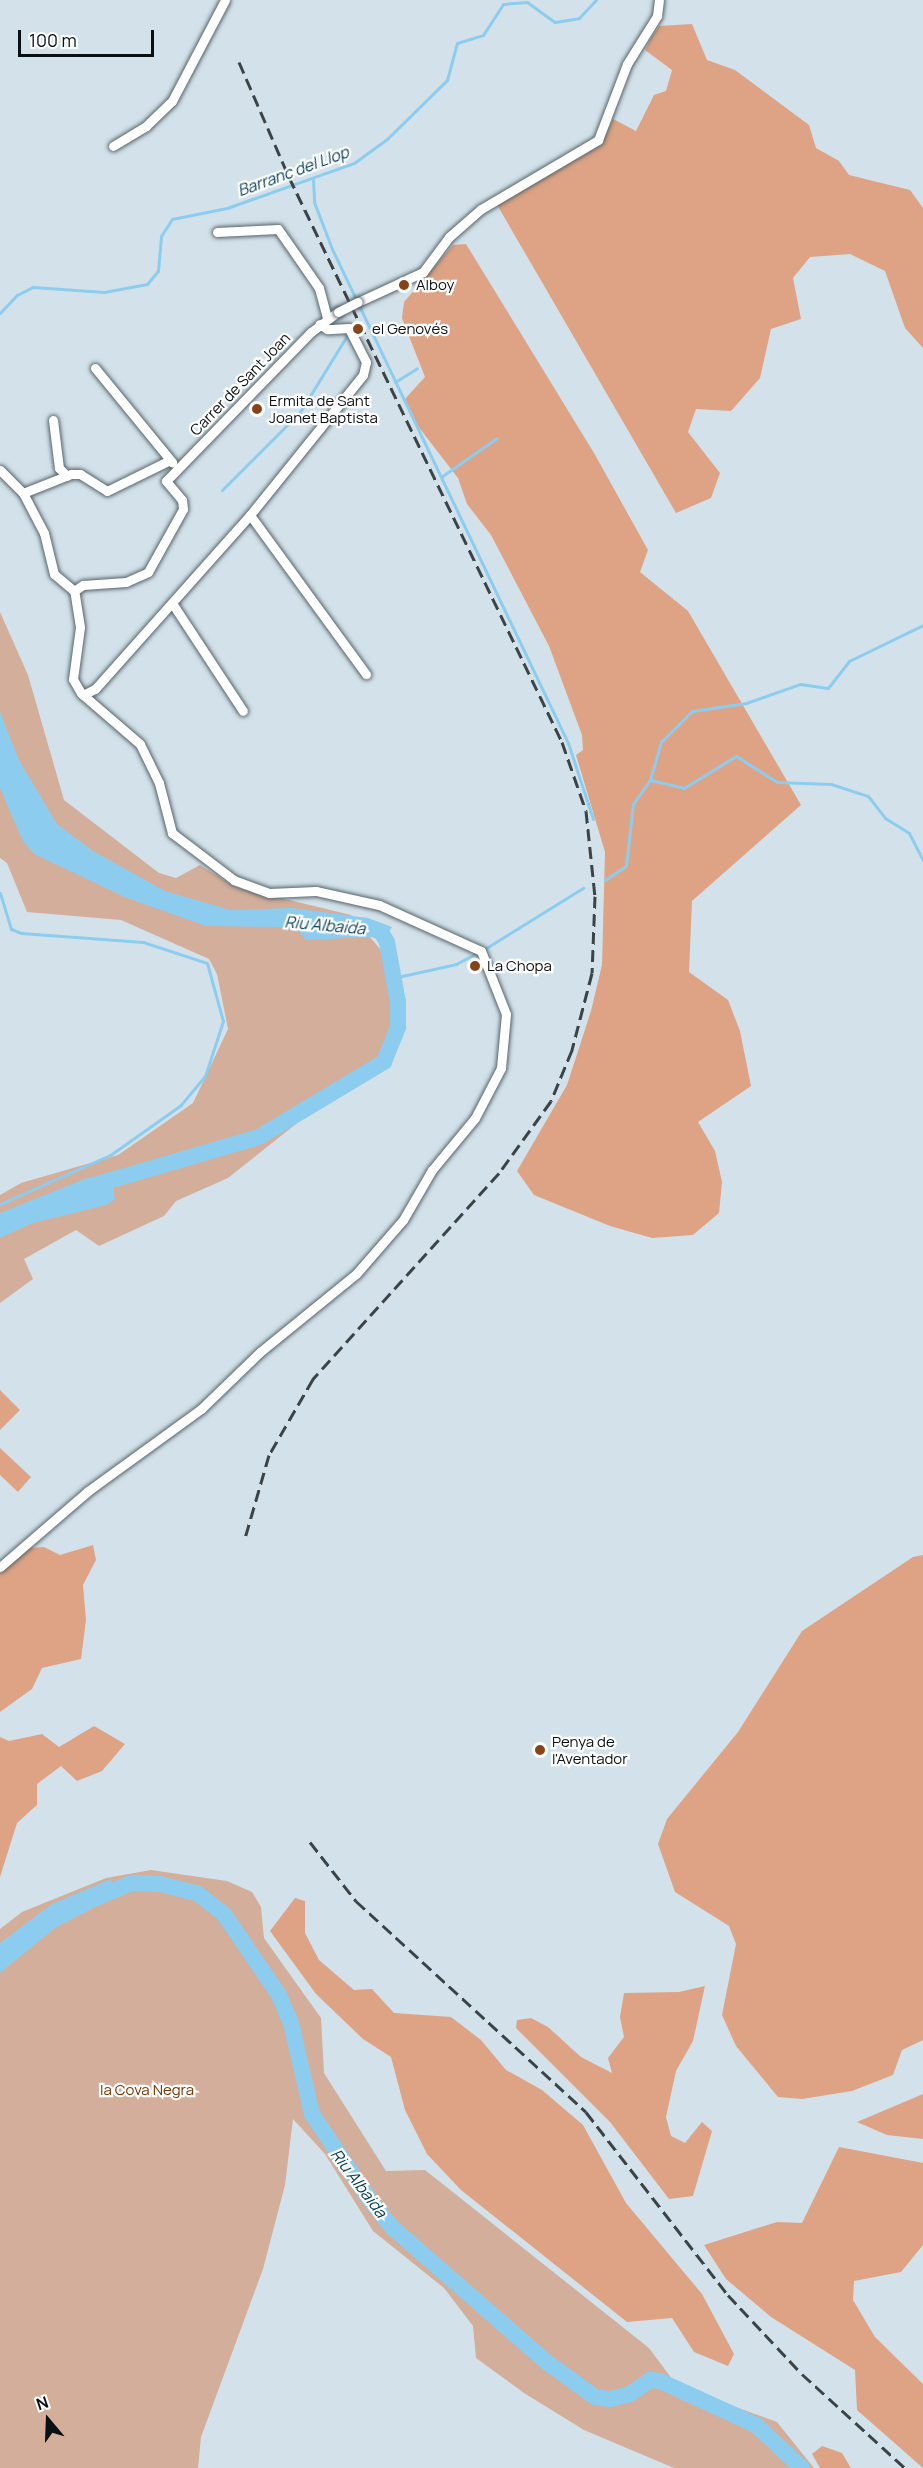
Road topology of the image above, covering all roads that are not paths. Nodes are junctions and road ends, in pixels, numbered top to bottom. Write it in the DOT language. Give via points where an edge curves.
graph roads {
  1 [pos="225,0"];
  2 [pos="659,0"];
  3 [pos="112,146"];
  4 [pos="216,232"];
  5 [pos="323,321"];
  6 [pos="94,368"];
  7 [pos="53,420"];
  8 [pos="170,460"];
  9 [pos="178,469"];
  10 [pos="0,470"];
  11 [pos="67,476"];
  12 [pos="23,493"];
  13 [pos="250,514"];
  14 [pos="74,591"];
  15 [pos="172,603"];
  16 [pos="366,674"];
  17 [pos="83,696"];
  18 [pos="243,711"];
  19 [pos="0,1567"];
  1 -- 3 [label="street" via="172,101 146,126"];
  2 -- 5 [label="street, Carrer de Sant Joan, bridge" via="657,16 627,64 598,140 481,209 449,237 423,272"];
  4 -- 5 [label="street" via="278,230 319,288"];
  5 -- 9 [label="street, Carrer de Sant Joan"];
  5 -- 13 [label="street" via="327,329 349,328 367,369"];
  6 -- 8 [label="street"];
  7 -- 11 [label="street" via="59,468"];
  8 -- 9 [label="street"];
  8 -- 11 [label="street" via="107,491 80,474"];
  9 -- 14 [label="street, Carrer de Sant Joan" via="166,481 184,504 154,565 126,582 83,585"];
  10 -- 12 [label="street"];
  11 -- 12 [label="street"];
  12 -- 14 [label="street" via="44,533 54,574"];
  13 -- 15 [label="street"];
  13 -- 16 [label="street"];
  14 -- 17 [label="street" via="80,627 73,679"];
  15 -- 17 [label="street" via="95,689"];
  15 -- 18 [label="street"];
  17 -- 19 [label="street" via="140,744 159,783 168,824 182,844 249,888 338,894 379,905 475,946 487,961 502,998 508,1035 491,1094 432,1170 403,1220 356,1274 260,1352 201,1409 88,1491"];
}
